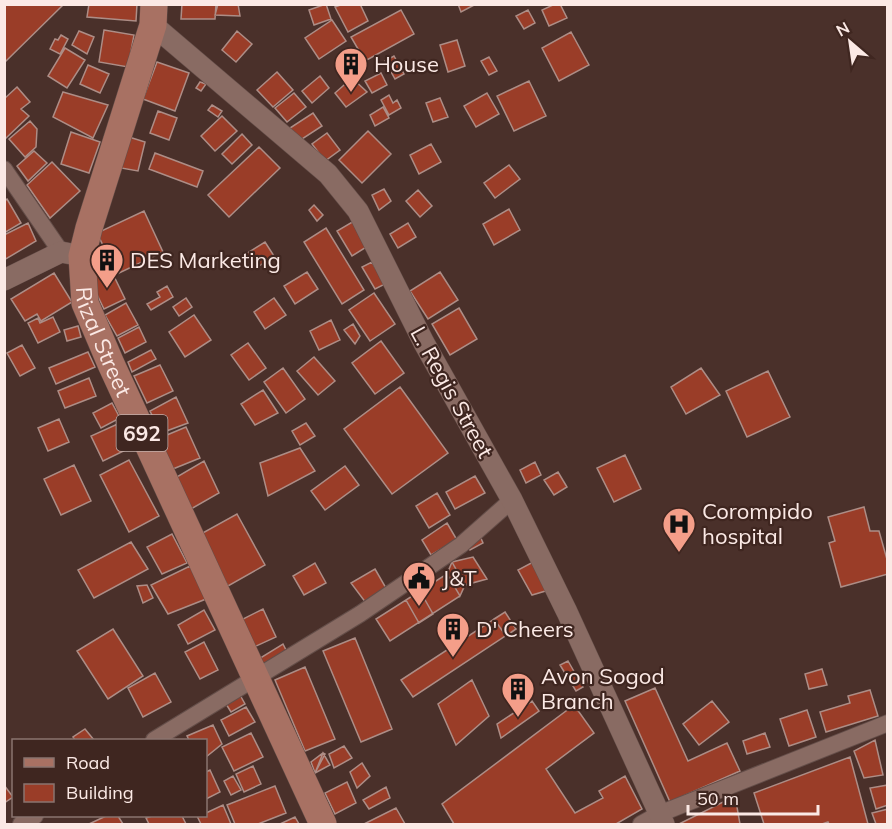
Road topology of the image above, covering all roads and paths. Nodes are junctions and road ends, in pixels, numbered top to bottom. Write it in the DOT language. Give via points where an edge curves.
graph roads {
  1 [pos="153,15"];
  2 [pos="4,169"];
  3 [pos="72,254"];
  4 [pos="4,280"];
  5 [pos="512,500"];
  6 [pos="255,677"];
  7 [pos="888,723"];
  8 [pos="157,739"];
  9 [pos="655,821"];
  10 [pos="323,825"];
  1 -- 3 [label="main road, Rizal Street / 692" via="89,228"];
  1 -- 5 [label="street, L. Regis Street" via="328,174 358,211 424,343"];
  2 -- 3 [label="street"];
  3 -- 4 [label="street"];
  3 -- 6 [label="main road, Rizal Street / 692" via="85,303 111,364"];
  5 -- 6 [label="street" via="461,545 422,572"];
  5 -- 9 [label="street, L. Regis Street" via="567,612"];
  6 -- 8 [label="street"];
  6 -- 10 [label="main road, Rizal Street / 692"];
  7 -- 9 [label="street"];
}
